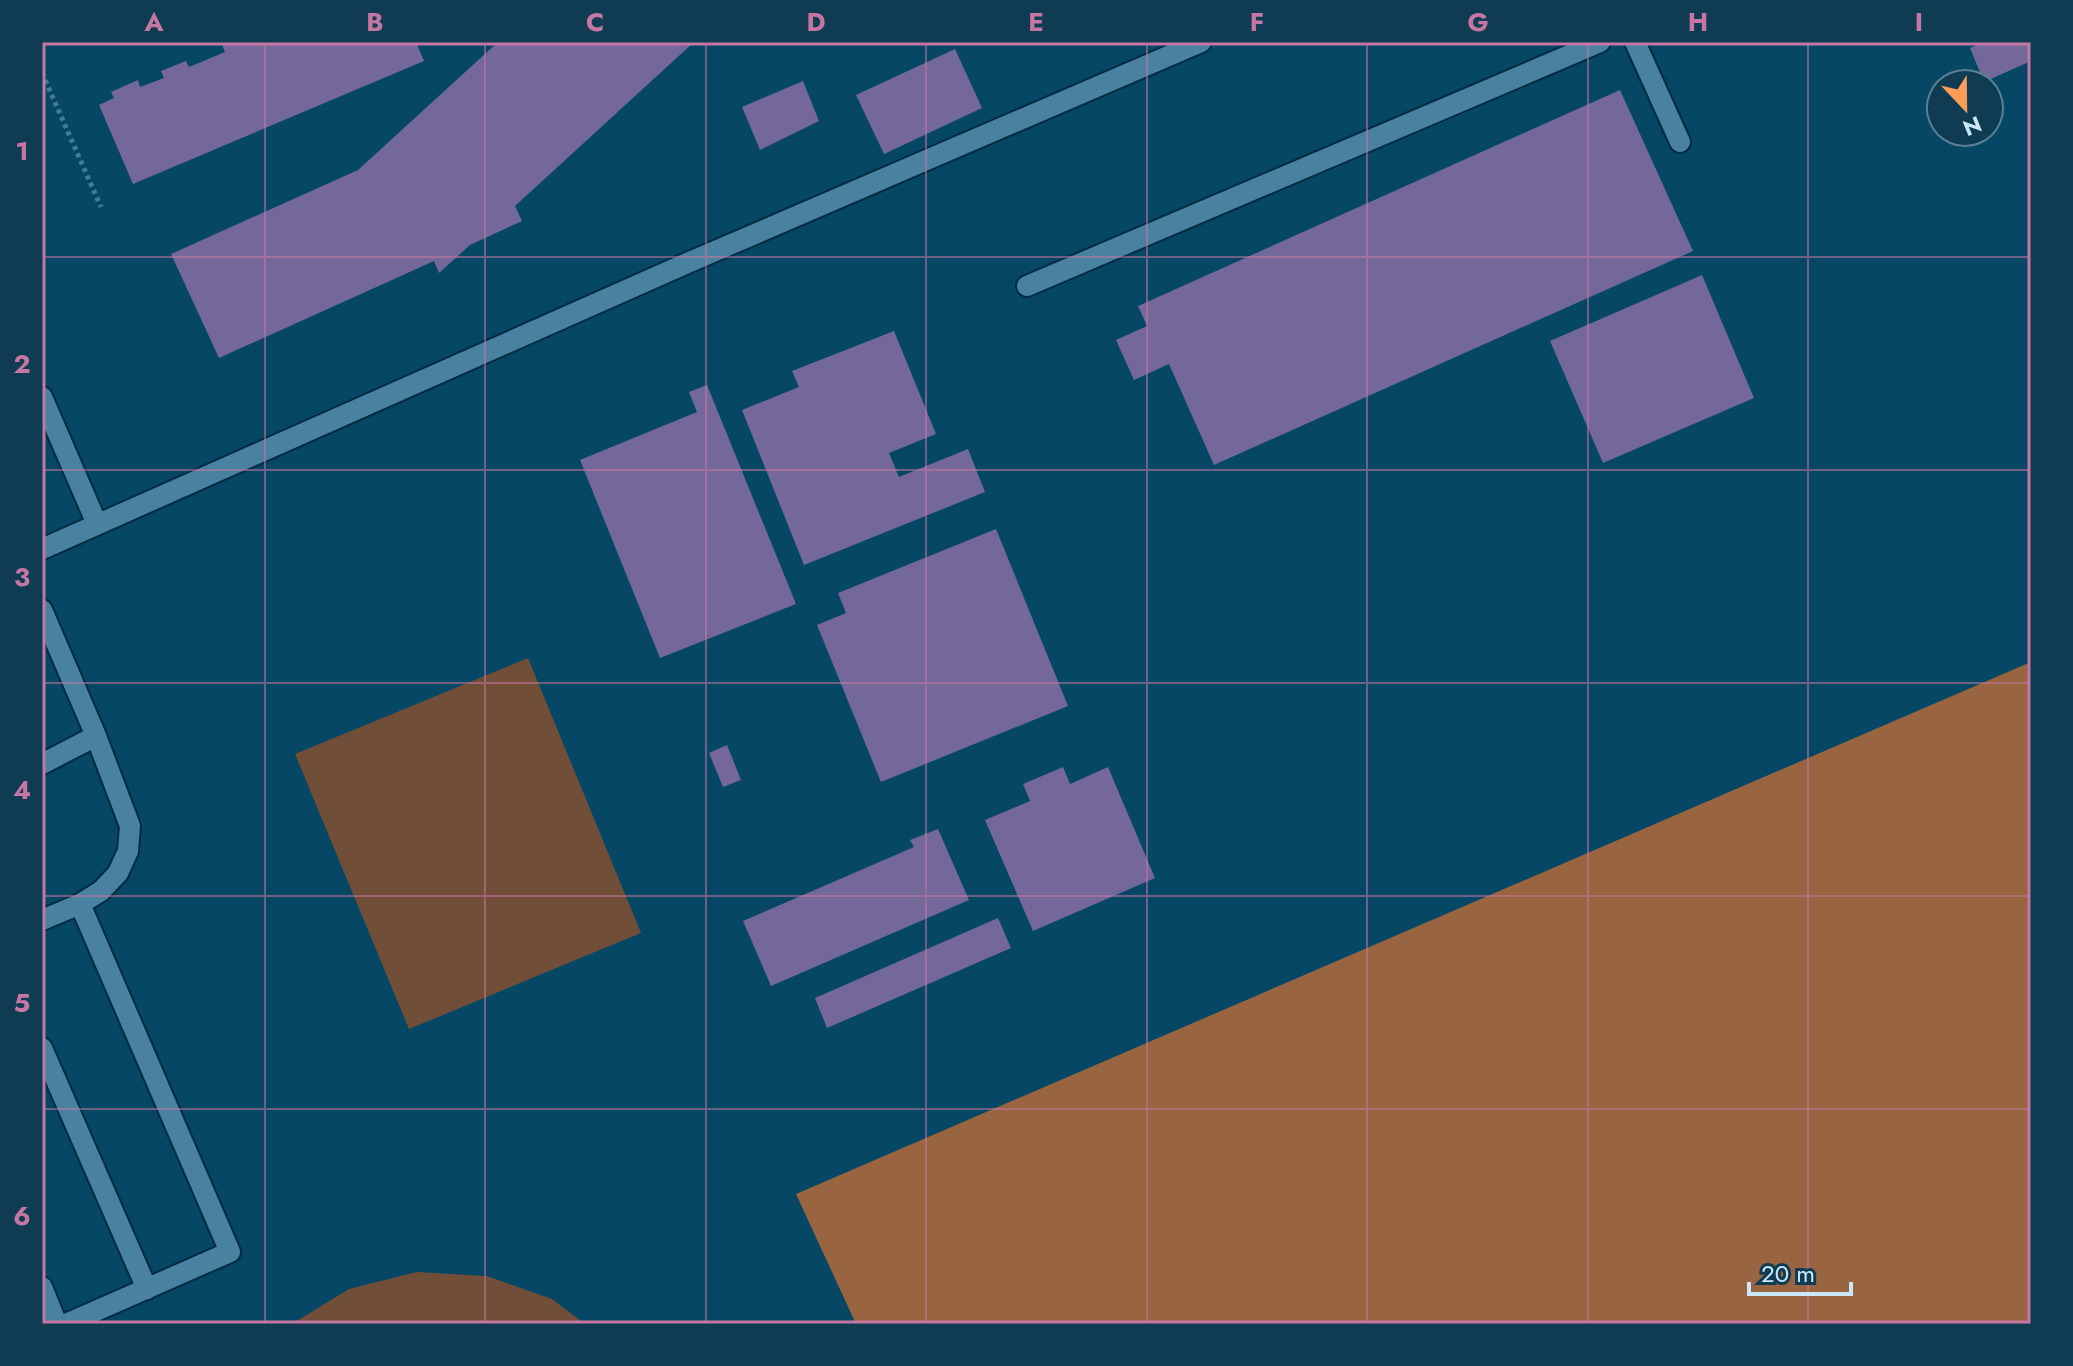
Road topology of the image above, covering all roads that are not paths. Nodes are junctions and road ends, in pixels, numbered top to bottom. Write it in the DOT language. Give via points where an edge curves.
graph roads {
  1 [pos="1201,42"];
  2 [pos="1600,42"];
  3 [pos="1635,42"];
  4 [pos="1680,142"];
  5 [pos="1027,286"];
  6 [pos="42,397"];
  7 [pos="97,524"];
  8 [pos="42,549"];
  9 [pos="42,610"];
  10 [pos="96,736"];
  11 [pos="42,764"];
  12 [pos="80,904"];
  13 [pos="42,920"];
  14 [pos="42,1048"];
  15 [pos="42,1287"];
  16 [pos="147,1289"];
  17 [pos="57,1324"];
  18 [pos="66,1324"];
  1 -- 7 [label="lane"];
  2 -- 5 [label="lane"];
  3 -- 4 [label="lane"];
  6 -- 7 [label="lane"];
  7 -- 8 [label="lane"];
  9 -- 10 [label="lane"];
  10 -- 11 [label="lane"];
  10 -- 12 [label="lane" via="130,826 128,851 118,873"];
  12 -- 13 [label="lane"];
  12 -- 16 [label="lane" via="230,1252"];
  14 -- 16 [label="lane"];
  15 -- 17 [label="lane"];
  16 -- 18 [label="lane"];
}
